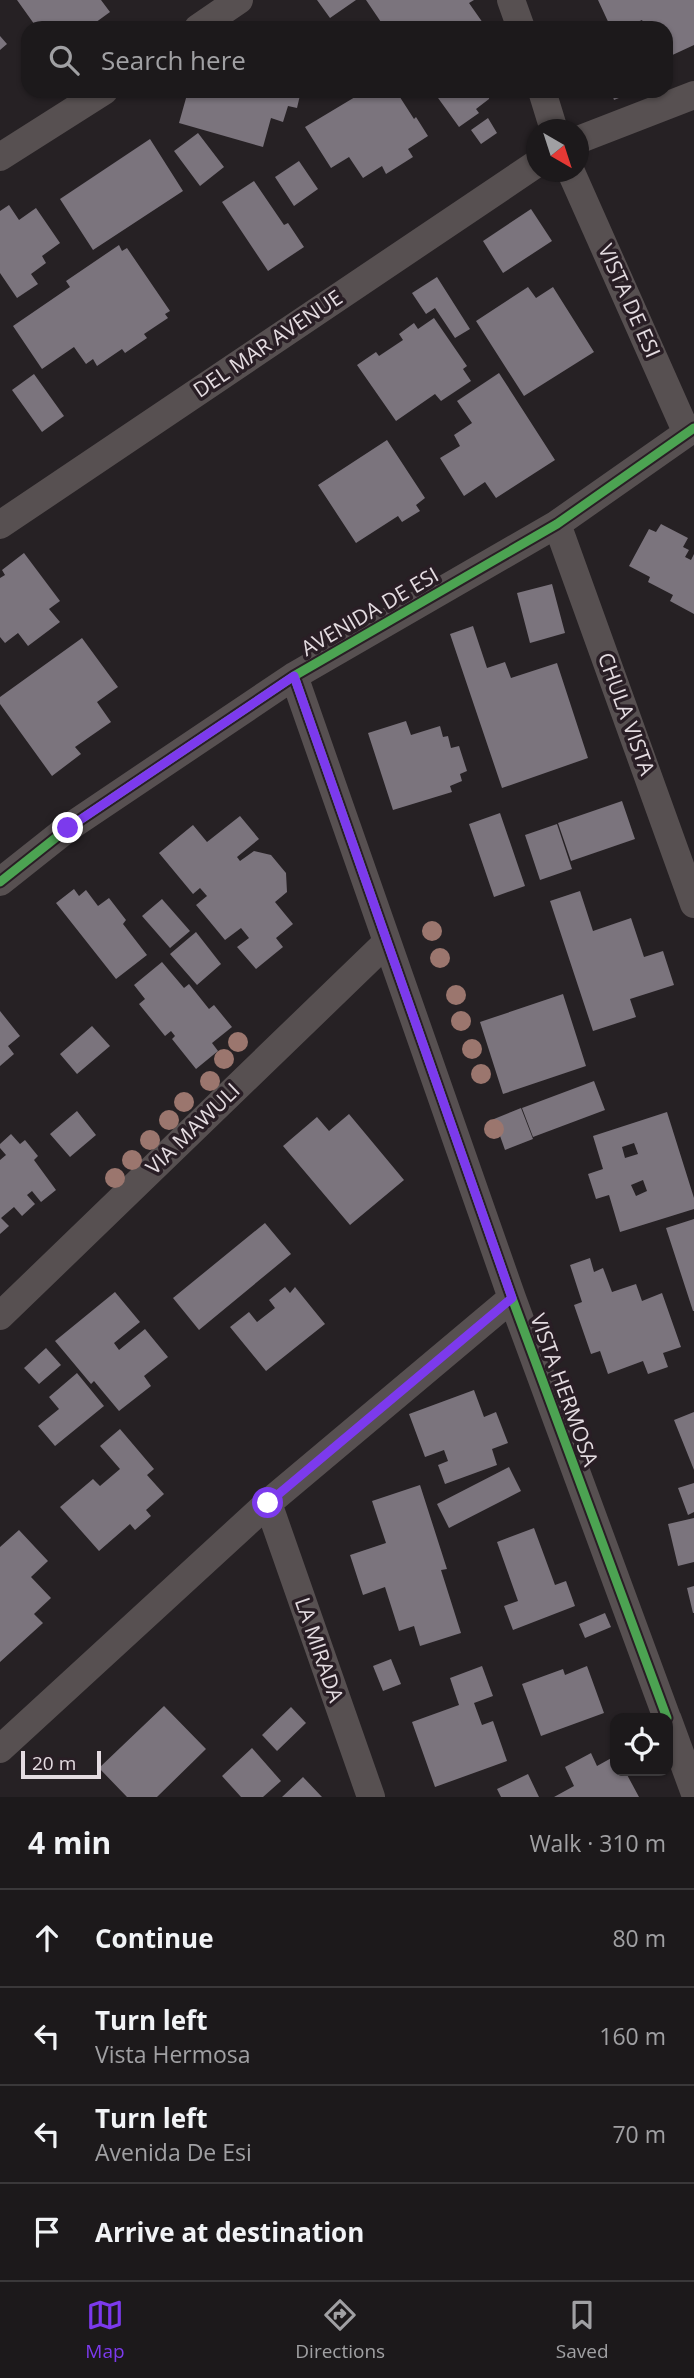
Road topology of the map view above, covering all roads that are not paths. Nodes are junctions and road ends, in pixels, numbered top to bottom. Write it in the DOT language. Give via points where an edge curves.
graph roads {
  1 [pos="239,0"];
  2 [pos="511,0"];
  3 [pos="208,21"];
  4 [pos="518,21"];
  5 [pos="694,95"];
  6 [pos="93,98"];
  7 [pos="543,98"];
  8 [pos="550,119"];
  9 [pos="589,137"];
  10 [pos="0,157"];
  11 [pos="526,171"];
  12 [pos="576,182"];
  13 [pos="690,430"];
  14 [pos="557,524"];
  15 [pos="0,525"];
  16 [pos="294,676"];
  17 [pos="0,882"];
  18 [pos="694,904"];
  19 [pos="386,943"];
  20 [pos="512,1298"];
  21 [pos="0,1316"];
  22 [pos="268,1503"];
  23 [pos="665,1713"];
  24 [pos="673,1735"];
  25 [pos="0,1749"];
  26 [pos="694,1791"];
  27 [pos="371,1797"];
  1 -- 3 [label="street"];
  2 -- 4 [label="street"];
  5 -- 9 [label="street"];
  6 -- 10 [label="street"];
  7 -- 8 [label="street"];
  11 -- 15 [label="street, DEL MAR AVENUE"];
  12 -- 13 [label="street, VISTA DE ESI"];
  13 -- 14 [label="street, AVENIDA DE ESI"];
  14 -- 16 [label="street, AVENIDA DE ESI"];
  14 -- 18 [label="street, CHULA VISTA"];
  16 -- 17 [label="street, AVENIDA DE ESI" via="68,828"];
  16 -- 19 [label="street, VISTA HERMOSA"];
  19 -- 20 [label="street, VISTA HERMOSA"];
  19 -- 21 [label="street, VIA MAWULI"];
  20 -- 22 [label="street"];
  20 -- 23 [label="street, VISTA HERMOSA"];
  22 -- 25 [label="street"];
  22 -- 27 [label="street, LA MIRADA"];
  24 -- 26 [label="street, VISTA HERMOSA"];
}
